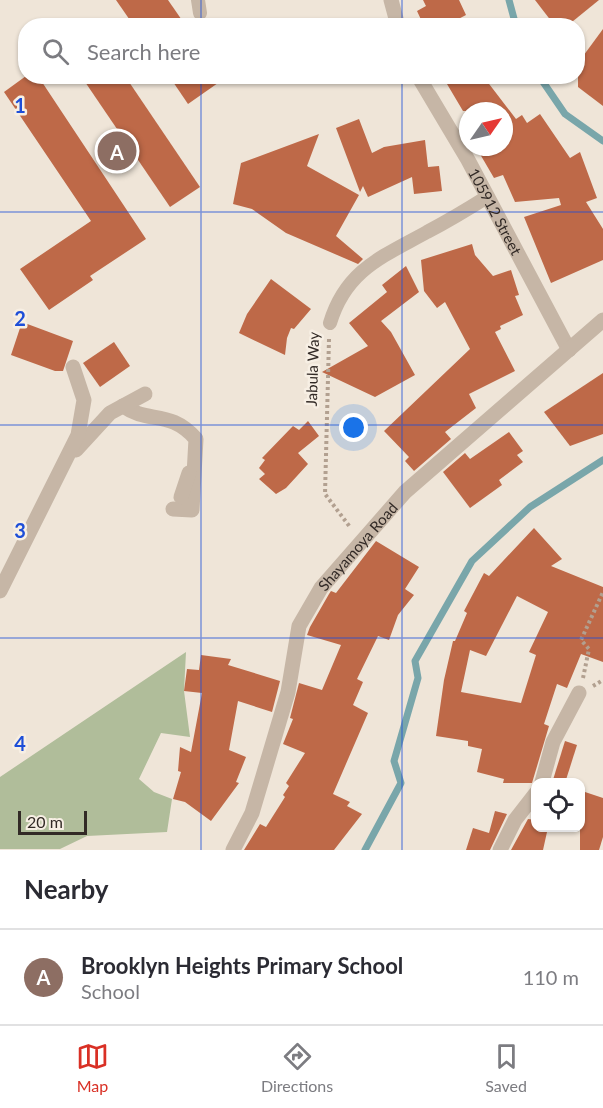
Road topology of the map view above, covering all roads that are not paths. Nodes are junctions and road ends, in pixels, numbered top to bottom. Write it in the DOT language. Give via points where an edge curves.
graph roads {
  1 [pos="391,0"];
  2 [pos="396,18"];
  3 [pos="423,84"];
  4 [pos="487,197"];
  5 [pos="603,320"];
  6 [pos="330,323"];
  7 [pos="569,350"];
  8 [pos="73,367"];
  9 [pos="145,394"];
  10 [pos="123,406"];
  11 [pos="68,459"];
  12 [pos="177,503"];
  13 [pos="0,591"];
  14 [pos="579,693"];
  15 [pos="543,778"];
  16 [pos="531,799"];
  17 [pos="233,850"];
  18 [pos="500,850"];
  1 -- 2 [label="street"];
  3 -- 4 [label="street, 105912 Street"];
  4 -- 6 [label="lane, Jabula Way" via="365,267 348,284"];
  4 -- 7 [label="street, 105912 Street"];
  5 -- 7 [label="street, Shayamoya Road"];
  7 -- 17 [label="street, Shayamoya Road" via="405,492 321,588 299,626 285,702 252,813"];
  8 -- 11 [label="street" via="84,400 83,417"];
  9 -- 10 [label="street"];
  10 -- 11 [label="street" via="110,413"];
  10 -- 12 [label="street" via="136,415 163,417 196,439 192,510"];
  11 -- 13 [label="street"];
  14 -- 15 [label="street" via="553,742"];
  16 -- 18 [label="street"];
}
